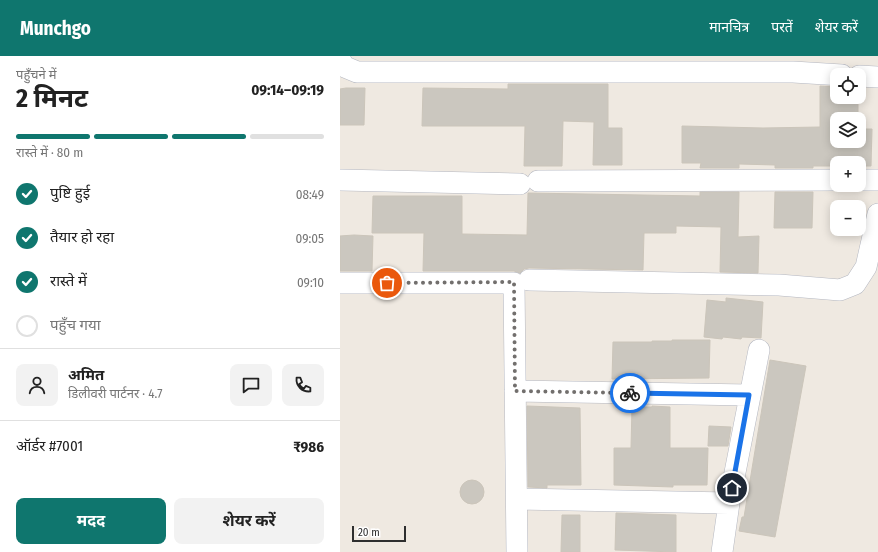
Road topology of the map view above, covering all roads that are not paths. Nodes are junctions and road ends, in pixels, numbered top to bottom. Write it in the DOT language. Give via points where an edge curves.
graph roads {
  1 [pos="340,60"];
  2 [pos="795,64"];
  3 [pos="688,65"];
  4 [pos="830,72"];
  5 [pos="866,76"];
  6 [pos="878,77"];
  7 [pos="340,180"];
  8 [pos="830,180"];
  9 [pos="866,180"];
  10 [pos="878,180"];
  11 [pos="878,214"];
  12 [pos="529,280"];
  13 [pos="340,283"];
  14 [pos="759,350"];
  15 [pos="515,391"];
  16 [pos="749,395"];
  17 [pos="516,499"];
  18 [pos="729,504"];
  19 [pos="517,552"];
  20 [pos="722,552"];
  1 -- 3 [label="street" via="345,67 357,72"];
  2 -- 3 [label="street"];
  2 -- 4 [label="street"];
  5 -- 6 [label="street"];
  7 -- 8 [label="street" via="529,183"];
  9 -- 10 [label="street"];
  11 -- 12 [label="street" via="866,267 855,284 840,290 779,285"];
  13 -- 15 [label="street" via="514,282"];
  14 -- 16 [label="street"];
  15 -- 16 [label="street"];
  15 -- 17 [label="street"];
  16 -- 18 [label="street"];
  17 -- 18 [label="street"];
  17 -- 19 [label="street"];
  18 -- 20 [label="street"];
}
